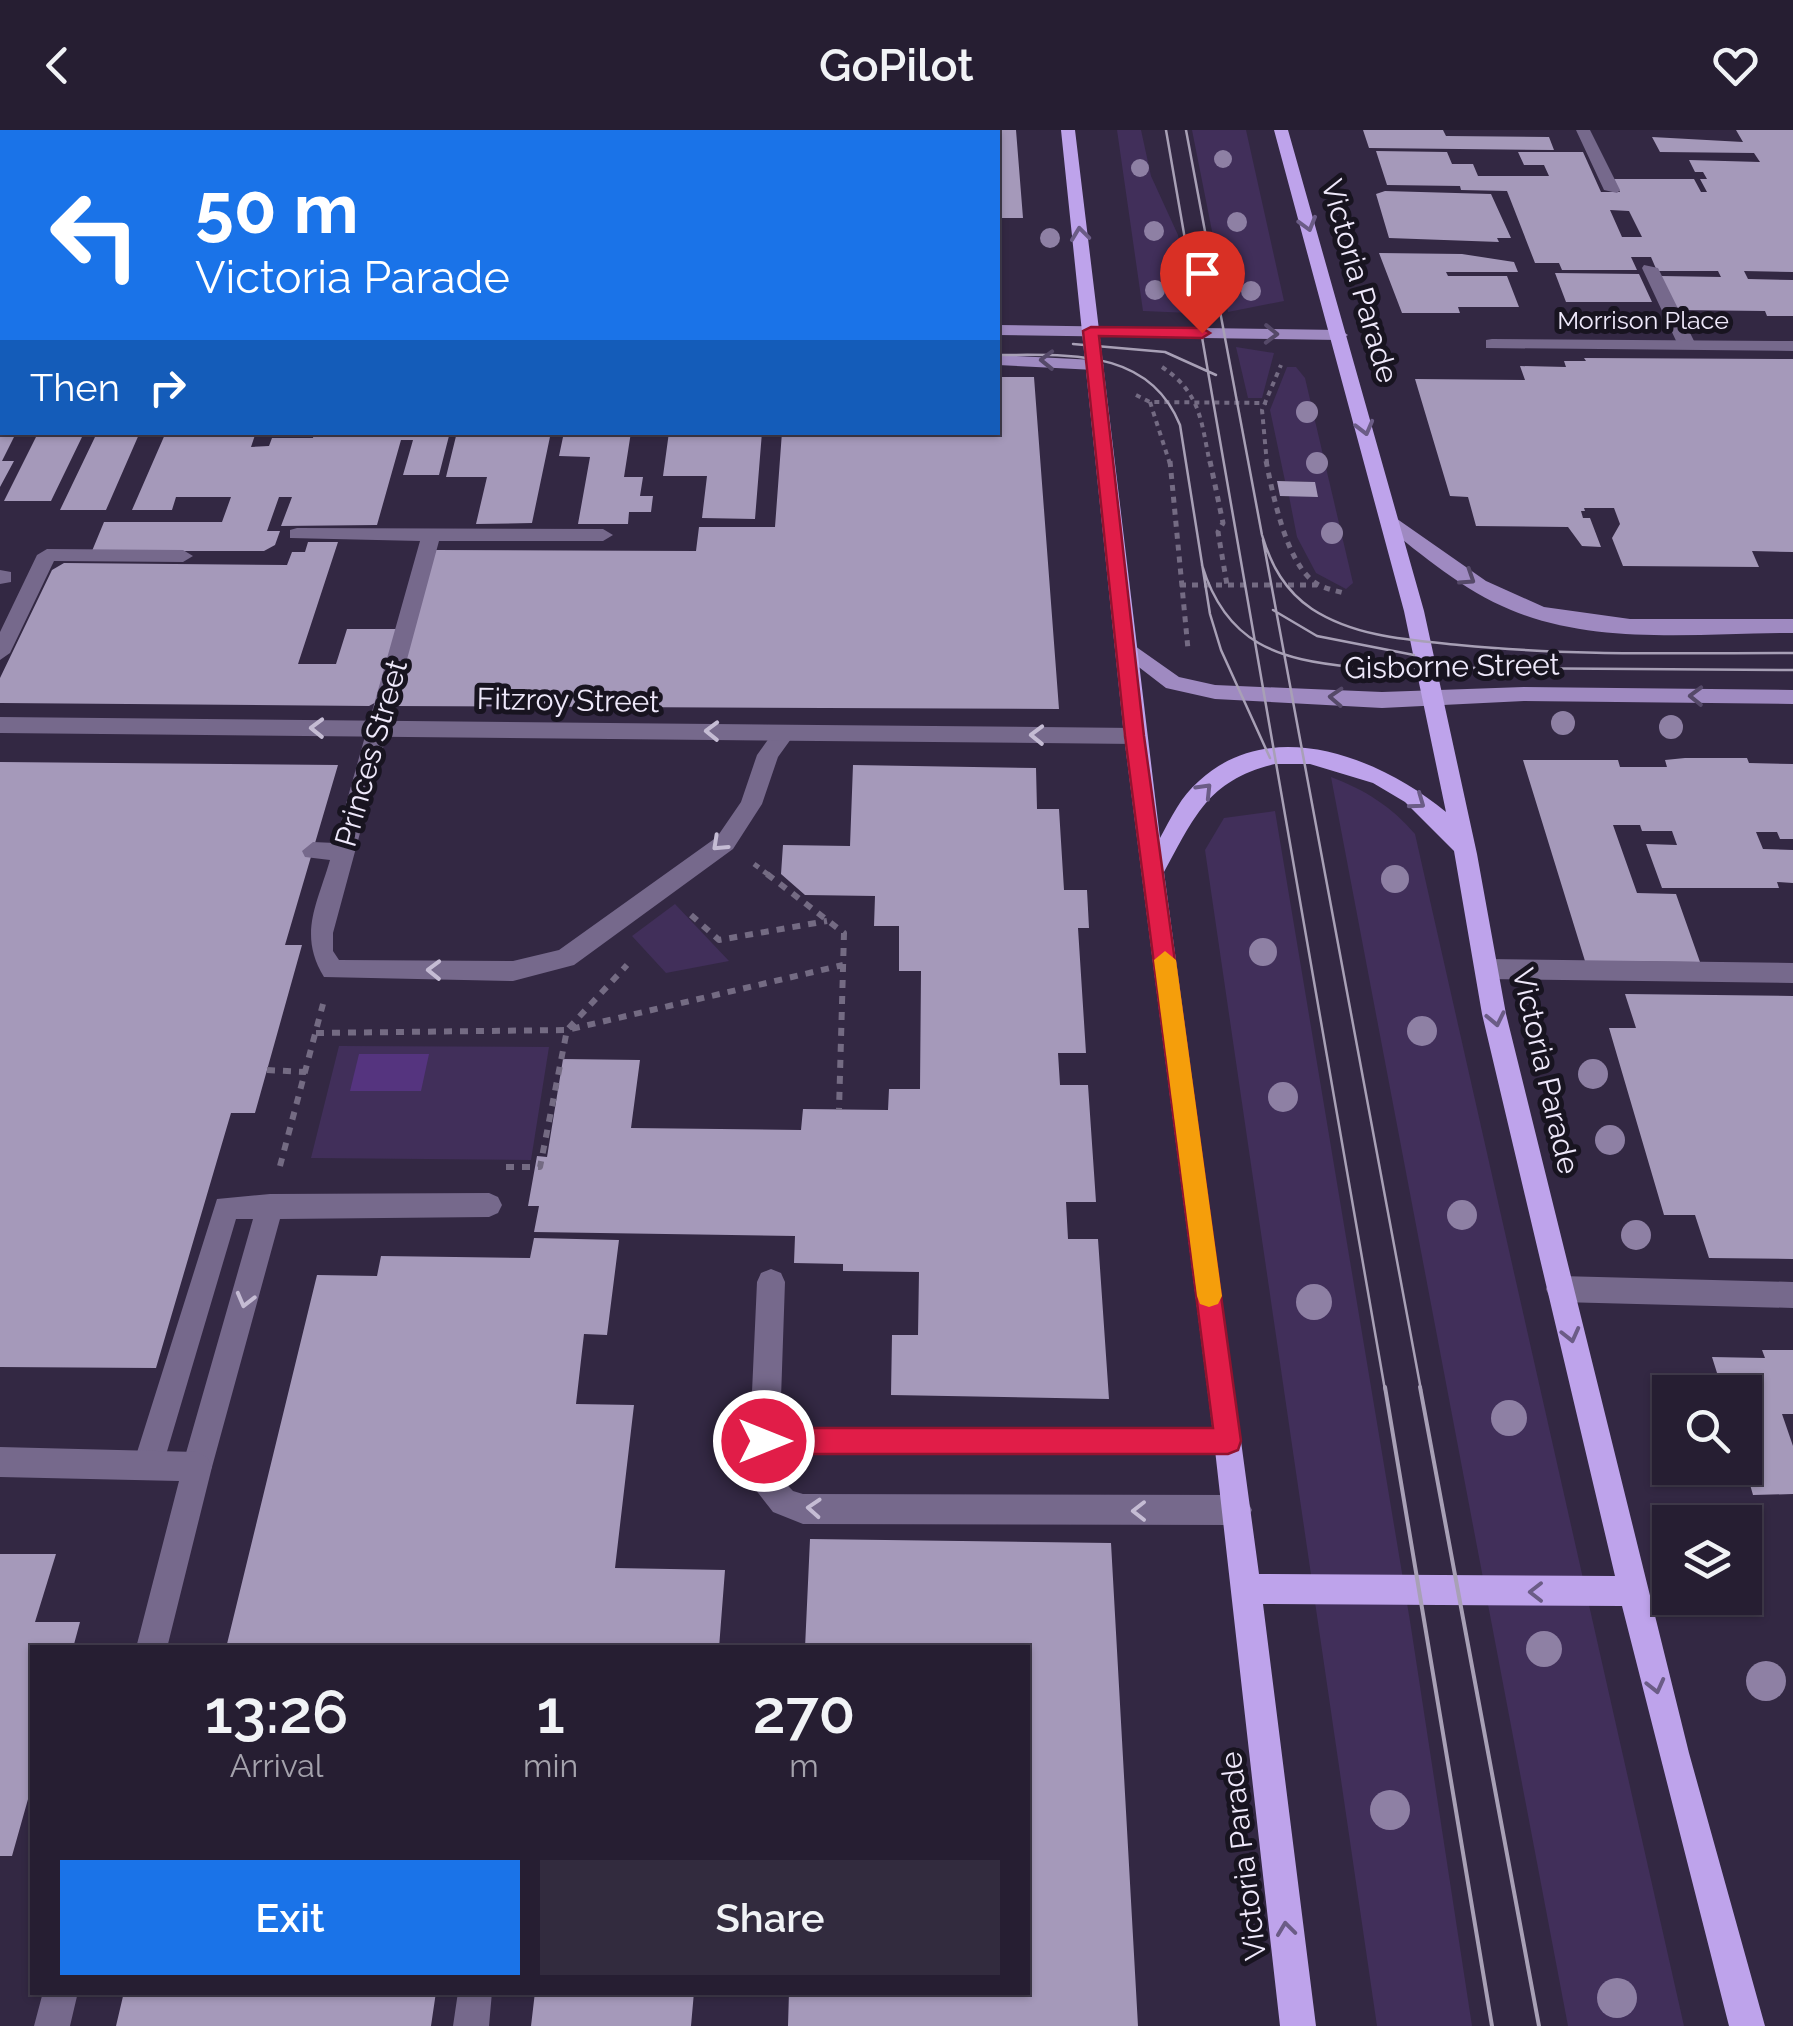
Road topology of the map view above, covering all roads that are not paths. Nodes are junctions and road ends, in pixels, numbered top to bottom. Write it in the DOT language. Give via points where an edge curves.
graph roads {
  1 [pos="1068,130"];
  2 [pos="1281,130"];
  3 [pos="1583,130"];
  4 [pos="1612,190"];
  5 [pos="1650,268"];
  6 [pos="1000,330"];
  7 [pos="1091,331"];
  8 [pos="1340,336"];
  9 [pos="1492,344"];
  10 [pos="1688,345"];
  11 [pos="1793,346"];
  12 [pos="1000,360"];
  13 [pos="1095,365"];
  14 [pos="1390,520"];
  15 [pos="297,534"];
  16 [pos="432,534"];
  17 [pos="603,534"];
  18 [pos="183,556"];
  19 [pos="1793,626"];
  20 [pos="1125,646"];
  21 [pos="0,653"];
  22 [pos="1434,697"];
  23 [pos="1793,697"];
  24 [pos="0,725"];
  25 [pos="379,728"];
  26 [pos="786,732"];
  27 [pos="1134,736"];
  28 [pos="313,851"];
  29 [pos="343,852"];
  30 [pos="1466,854"];
  31 [pos="1154,872"];
  32 [pos="1486,969"];
  33 [pos="1793,973"];
  34 [pos="489,1205"];
  35 [pos="270,1206"];
  36 [pos="771,1282"];
  37 [pos="1560,1289"];
  38 [pos="1793,1294"];
  39 [pos="764,1441"];
  40 [pos="1228,1441"];
  41 [pos="0,1462"];
  42 [pos="148,1466"];
  43 [pos="198,1467"];
  44 [pos="1237,1510"];
  45 [pos="1246,1589"];
  46 [pos="1634,1591"];
  47 [pos="152,1645"];
  48 [pos="60,1995"];
  49 [pos="475,1995"];
  50 [pos="52,2026"];
  51 [pos="470,2026"];
  52 [pos="1298,2026"];
  53 [pos="1747,2026"];
  7 -- 1 [label="main road, Victoria Parade, one-way"];
  2 -- 8 [label="main road, Victoria Parade, one-way"];
  3 -- 4 [label="street"];
  5 -- 10 [label="street"];
  6 -- 7 [label="street"];
  7 -- 8 [label="street, one-way"];
  7 -- 13 [label="main road, Victoria Parade"];
  8 -- 14 [label="main road, Victoria Parade, one-way"];
  9 -- 10 [label="street, Morrison Place"];
  10 -- 11 [label="street, Morrison Place"];
  13 -- 12 [label="street, one-way"];
  13 -- 20 [label="main road, Victoria Parade"];
  14 -- 19 [label="street, Gisborne Street, one-way" via="1467,578 1537,613 1582,622"];
  14 -- 22 [label="main road, Victoria Parade"];
  15 -- 16 [label="street"];
  16 -- 17 [label="street"];
  16 -- 25 [label="street, Princes Street"];
  18 -- 21 [label="street" via="47,555"];
  22 -- 20 [label="street, Gisborne Street, one-way" via="1194,690 1161,676"];
  20 -- 27 [label="main road, Victoria Parade"];
  23 -- 22 [label="street, Gisborne Street, one-way"];
  22 -- 30 [label="main road, Victoria Parade"];
  25 -- 24 [label="street, Fitzroy Street, one-way"];
  26 -- 25 [label="street, Fitzroy Street, one-way"];
  25 -- 29 [label="street, Princes Street"];
  27 -- 26 [label="street, Fitzroy Street, one-way"];
  26 -- 29 [label="street, Princes Street, one-way" via="724,842 566,958 514,971 332,970 321,952 321,933"];
  27 -- 31 [label="main road, Victoria Parade"];
  28 -- 29 [label="street"];
  31 -- 30 [label="main road, one-way" via="1193,802 1214,780 1248,764 1296,756 1344,764 1404,791 1435,814"];
  30 -- 32 [label="main road, Victoria Parade"];
  31 -- 40 [label="main road, Victoria Parade"];
  32 -- 33 [label="street"];
  32 -- 37 [label="main road, Victoria Parade, one-way"];
  34 -- 35 [label="street"];
  35 -- 42 [label="street" via="226,1207"];
  35 -- 43 [label="street, one-way"];
  36 -- 39 [label="street"];
  37 -- 38 [label="street"];
  37 -- 46 [label="main road, Victoria Parade, one-way"];
  39 -- 40 [label="street"];
  44 -- 39 [label="street, one-way" via="803,1509 783,1502 763,1480"];
  40 -- 44 [label="main road, Victoria Parade"];
  41 -- 42 [label="street"];
  42 -- 43 [label="street"];
  43 -- 47 [label="street"];
  44 -- 45 [label="main road, Victoria Parade"];
  46 -- 45 [label="main road, one-way"];
  52 -- 45 [label="main road, Victoria Parade, one-way"];
  46 -- 53 [label="main road, Victoria Parade, one-way"];
  48 -- 50 [label="street"];
  49 -- 51 [label="street"];
}
